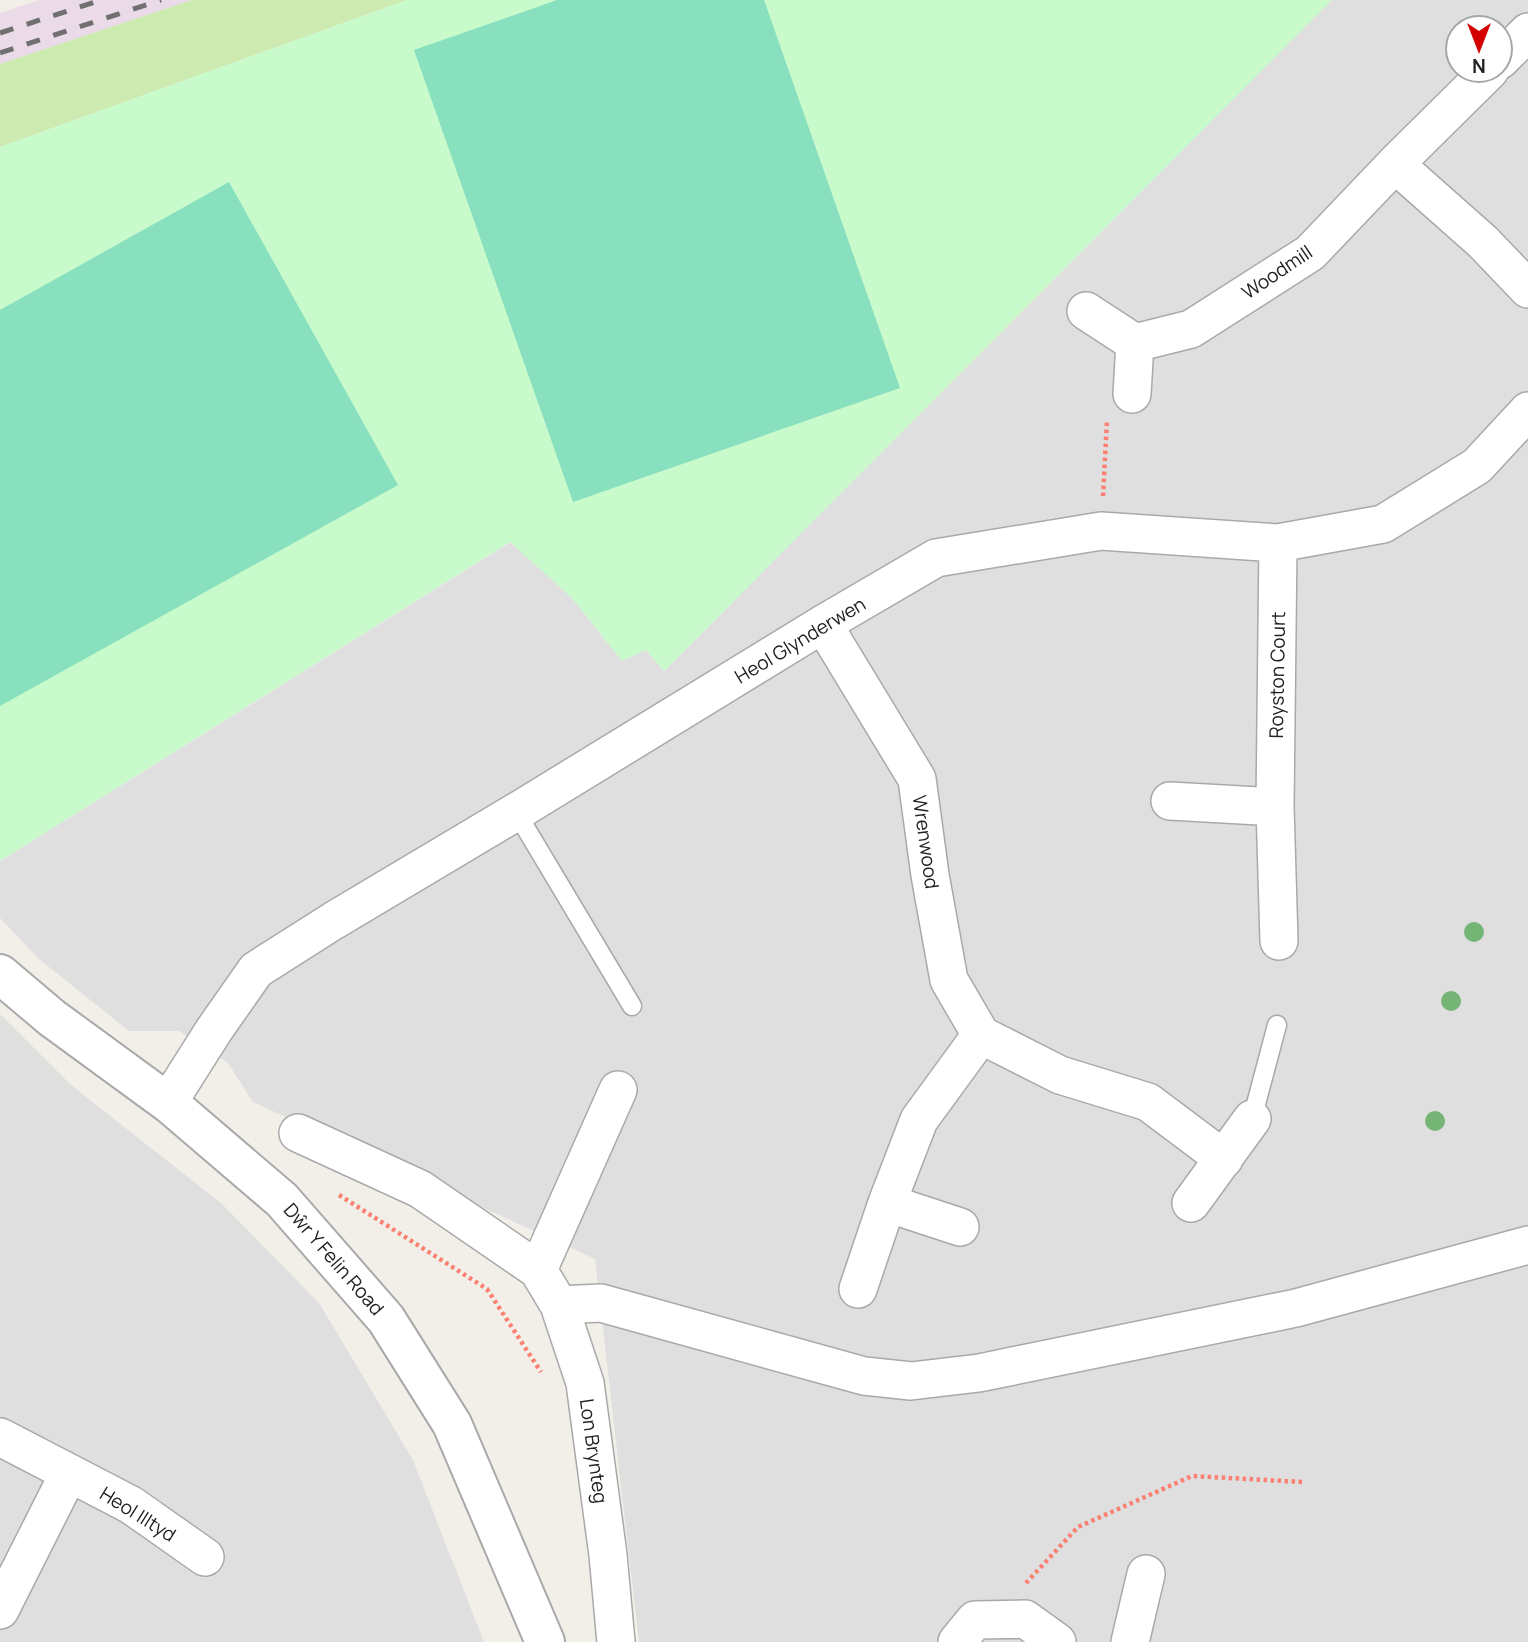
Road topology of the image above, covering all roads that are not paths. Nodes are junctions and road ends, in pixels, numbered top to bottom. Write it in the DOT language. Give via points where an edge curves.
graph roads {
  1 [pos="1528,32"];
  2 [pos="1514,46"];
  3 [pos="1476,84"];
  4 [pos="1395,164"];
  5 [pos="1528,289"];
  6 [pos="1086,311"];
  7 [pos="1135,343"];
  8 [pos="1132,394"];
  9 [pos="1528,411"];
  10 [pos="1278,543"];
  11 [pos="823,624"];
  12 [pos="1170,801"];
  13 [pos="1275,807"];
  14 [pos="516,812"];
  15 [pos="1279,941"];
  16 [pos="0,974"];
  17 [pos="632,1006"];
  18 [pos="1277,1025"];
  19 [pos="981,1035"];
  20 [pos="618,1090"];
  21 [pos="171,1105"];
  22 [pos="1252,1119"];
  23 [pos="298,1133"];
  24 [pos="1224,1158"];
  25 [pos="887,1203"];
  26 [pos="1191,1203"];
  27 [pos="960,1227"];
  28 [pos="1528,1245"];
  29 [pos="538,1270"];
  30 [pos="858,1289"];
  31 [pos="559,1305"];
  32 [pos="0,1437"];
  33 [pos="69,1473"];
  34 [pos="205,1557"];
  35 [pos="1146,1574"];
  36 [pos="0,1609"];
  37 [pos="545,1642"];
  38 [pos="616,1642"];
  39 [pos="957,1642"];
  40 [pos="1057,1642"];
  41 [pos="1130,1642"];
  1 -- 2 [label="street"];
  3 -- 4 [label="street, Woodmill"];
  4 -- 5 [label="street"];
  4 -- 7 [label="street, Woodmill" via="1310,253 1191,329"];
  6 -- 7 [label="street"];
  7 -- 8 [label="street"];
  9 -- 10 [label="street, Heol Glynderwen" via="1477,466 1383,524"];
  10 -- 11 [label="street, Heol Glynderwen" via="1101,531 936,558"];
  10 -- 13 [label="street, Royston Court"];
  11 -- 14 [label="street, Heol Glynderwen"];
  11 -- 19 [label="street, Wrenwood" via="917,779 950,981"];
  12 -- 13 [label="street"];
  13 -- 15 [label="street, Royston Court"];
  14 -- 17 [label="lane"];
  14 -- 21 [label="street, Heol Glynderwen" via="256,970 176,1090"];
  16 -- 21 [label="street, Dŵr Y Felin Road"];
  18 -- 22 [label="lane"];
  19 -- 24 [label="street" via="1060,1074 1148,1102"];
  19 -- 25 [label="street" via="919,1120"];
  20 -- 29 [label="street"];
  21 -- 37 [label="street, Dŵr Y Felin Road" via="282,1200 386,1319 452,1424"];
  22 -- 24 [label="street"];
  23 -- 29 [label="street, Lon Brynteg" via="421,1189"];
  24 -- 26 [label="street"];
  25 -- 27 [label="street"];
  25 -- 30 [label="street"];
  28 -- 31 [label="street" via="1296,1308 979,1373 911,1381 864,1376 601,1303"];
  29 -- 31 [label="street, Lon Brynteg"];
  31 -- 38 [label="street, Lon Brynteg" via="585,1383"];
  32 -- 33 [label="street, Heol Illtyd"];
  33 -- 34 [label="street, Heol Illtyd" via="131,1505"];
  33 -- 36 [label="street"];
  35 -- 41 [label="street"];
  39 -- 40 [label="street" via="975,1620 1006,1619 1025,1619"];
}
